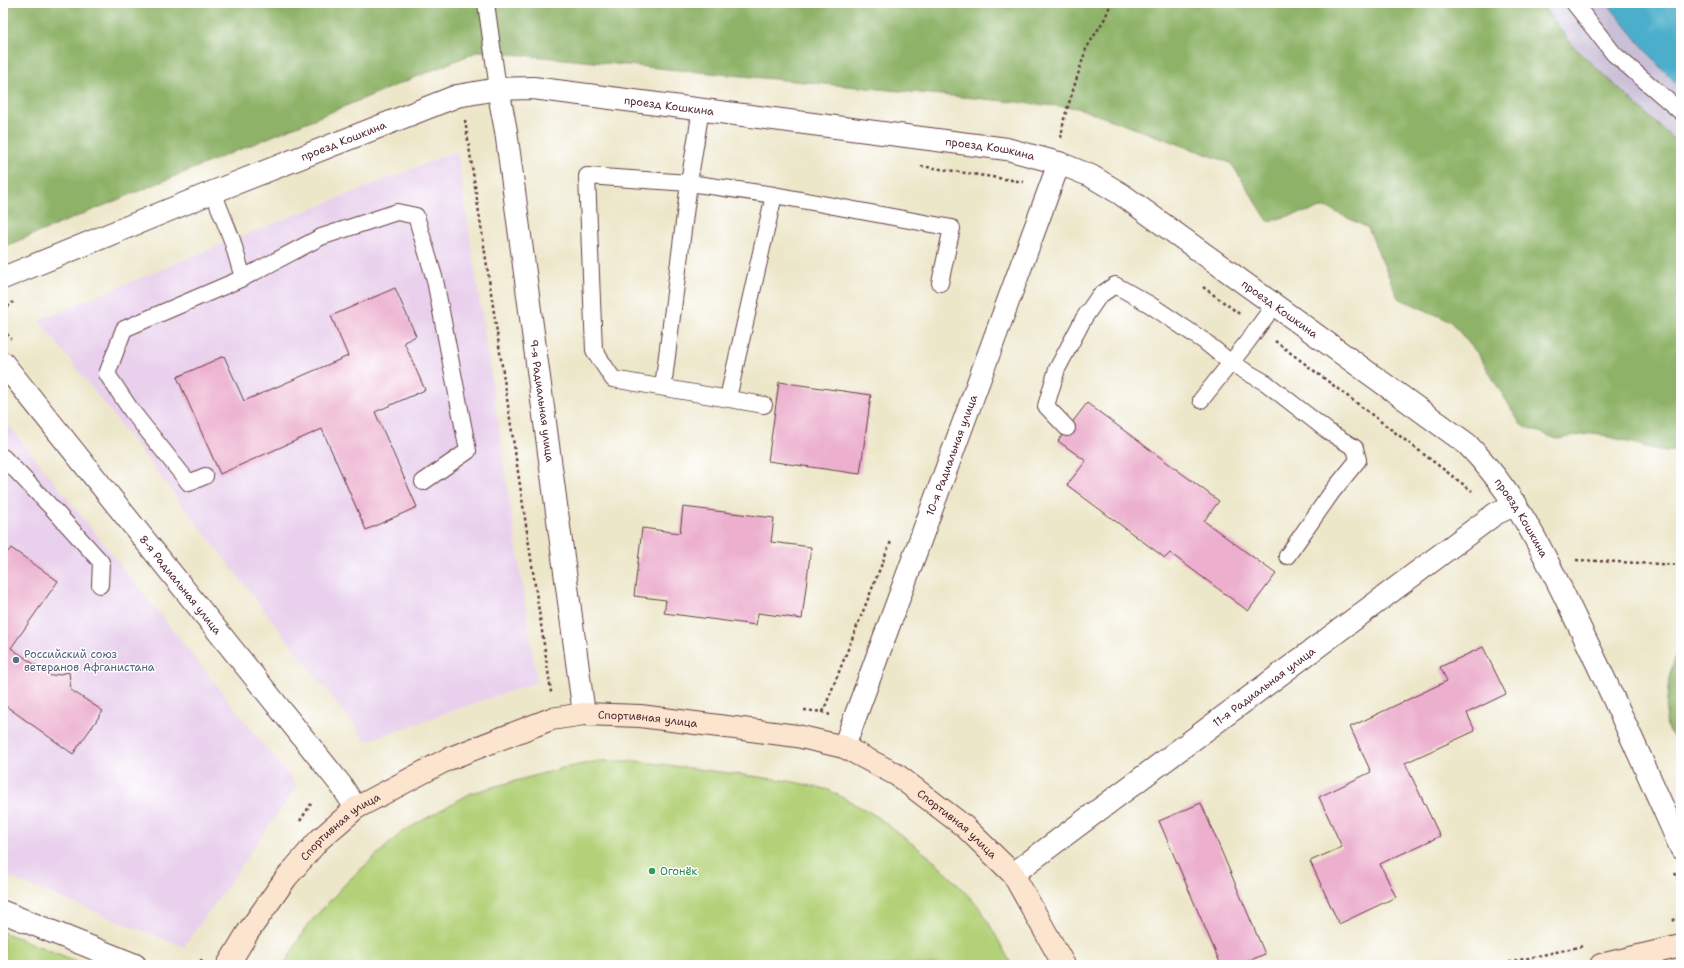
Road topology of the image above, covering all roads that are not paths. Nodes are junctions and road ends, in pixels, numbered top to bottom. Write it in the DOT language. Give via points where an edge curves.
graph roads {
  1 [pos="486,3"];
  2 [pos="1574,3"];
  3 [pos="498,89"];
  4 [pos="701,109"];
  5 [pos="1681,112"];
  6 [pos="1059,163"];
  7 [pos="689,183"];
  8 [pos="213,192"];
  9 [pos="774,195"];
  10 [pos="3,278"];
  11 [pos="243,278"];
  12 [pos="940,283"];
  13 [pos="1275,304"];
  14 [pos="3,363"];
  15 [pos="1231,363"];
  16 [pos="663,387"];
  17 [pos="728,398"];
  18 [pos="1200,400"];
  19 [pos="764,405"];
  20 [pos="1067,428"];
  21 [pos="3,457"];
  22 [pos="205,476"];
  23 [pos="423,482"];
  24 [pos="1516,504"];
  25 [pos="1287,556"];
  26 [pos="100,584"];
  27 [pos="584,714"];
  28 [pos="844,747"];
  29 [pos="356,808"];
  30 [pos="1681,848"];
  31 [pos="1013,874"];
  32 [pos="3,912"];
  33 [pos="1681,946"];
  34 [pos="135,965"];
  35 [pos="228,965"];
  36 [pos="1064,965"];
  37 [pos="1601,965"];
  1 -- 3 [label="lane"];
  2 -- 5 [label="lane" via="1614,54"];
  3 -- 4 [label="street, проезд Кошкина" via="533,88"];
  3 -- 8 [label="street, проезд Кошкина" via="457,96"];
  3 -- 27 [label="street, 9-я Радиальная улица" via="506,131"];
  4 -- 6 [label="street, проезд Кошкина" via="1007,149"];
  4 -- 7 [label="lane"];
  6 -- 13 [label="street, проезд Кошкина" via="1091,176 1121,194"];
  6 -- 28 [label="street, 10-я Радиальная улица"];
  7 -- 9 [label="lane"];
  7 -- 16 [label="lane"];
  7 -- 16 [label="lane" via="586,176 594,350 613,379"];
  8 -- 10 [label="street, проезд Кошкина"];
  8 -- 11 [label="lane" via="232,240"];
  9 -- 12 [label="lane" via="952,228"];
  9 -- 17 [label="lane"];
  11 -- 22 [label="lane" via="124,329 107,374 131,410 188,483"];
  11 -- 23 [label="lane" via="321,237 397,212 416,216 435,280 468,451"];
  13 -- 15 [label="lane"];
  13 -- 24 [label="street, проезд Кошкина" via="1467,444 1487,464"];
  14 -- 29 [label="street, 8-я Радиальная улица" via="336,778"];
  15 -- 18 [label="lane"];
  15 -- 20 [label="lane" via="1204,341 1149,304 1115,285 1099,296 1084,318 1057,369 1046,406"];
  15 -- 25 [label="lane" via="1266,383 1329,432 1355,448 1358,460"];
  16 -- 17 [label="lane"];
  17 -- 19 [label="lane"];
  21 -- 26 [label="lane" via="101,562"];
  24 -- 30 [label="street, проезд Кошкина" via="1547,559 1618,707"];
  24 -- 31 [label="street, 11-я Радиальная улица" via="1495,514"];
  27 -- 28 [label="main road, Спортивная улица" via="640,716 797,736"];
  27 -- 29 [label="main road, Спортивная улица" via="551,720 448,759"];
  28 -- 31 [label="main road, Спортивная улица" via="897,775 965,827"];
  29 -- 35 [label="main road, Спортивная улица" via="319,840 286,878"];
  31 -- 36 [label="main road, Спортивная улица"];
  32 -- 34 [label="street"];
  33 -- 37 [label="main road"];
}
